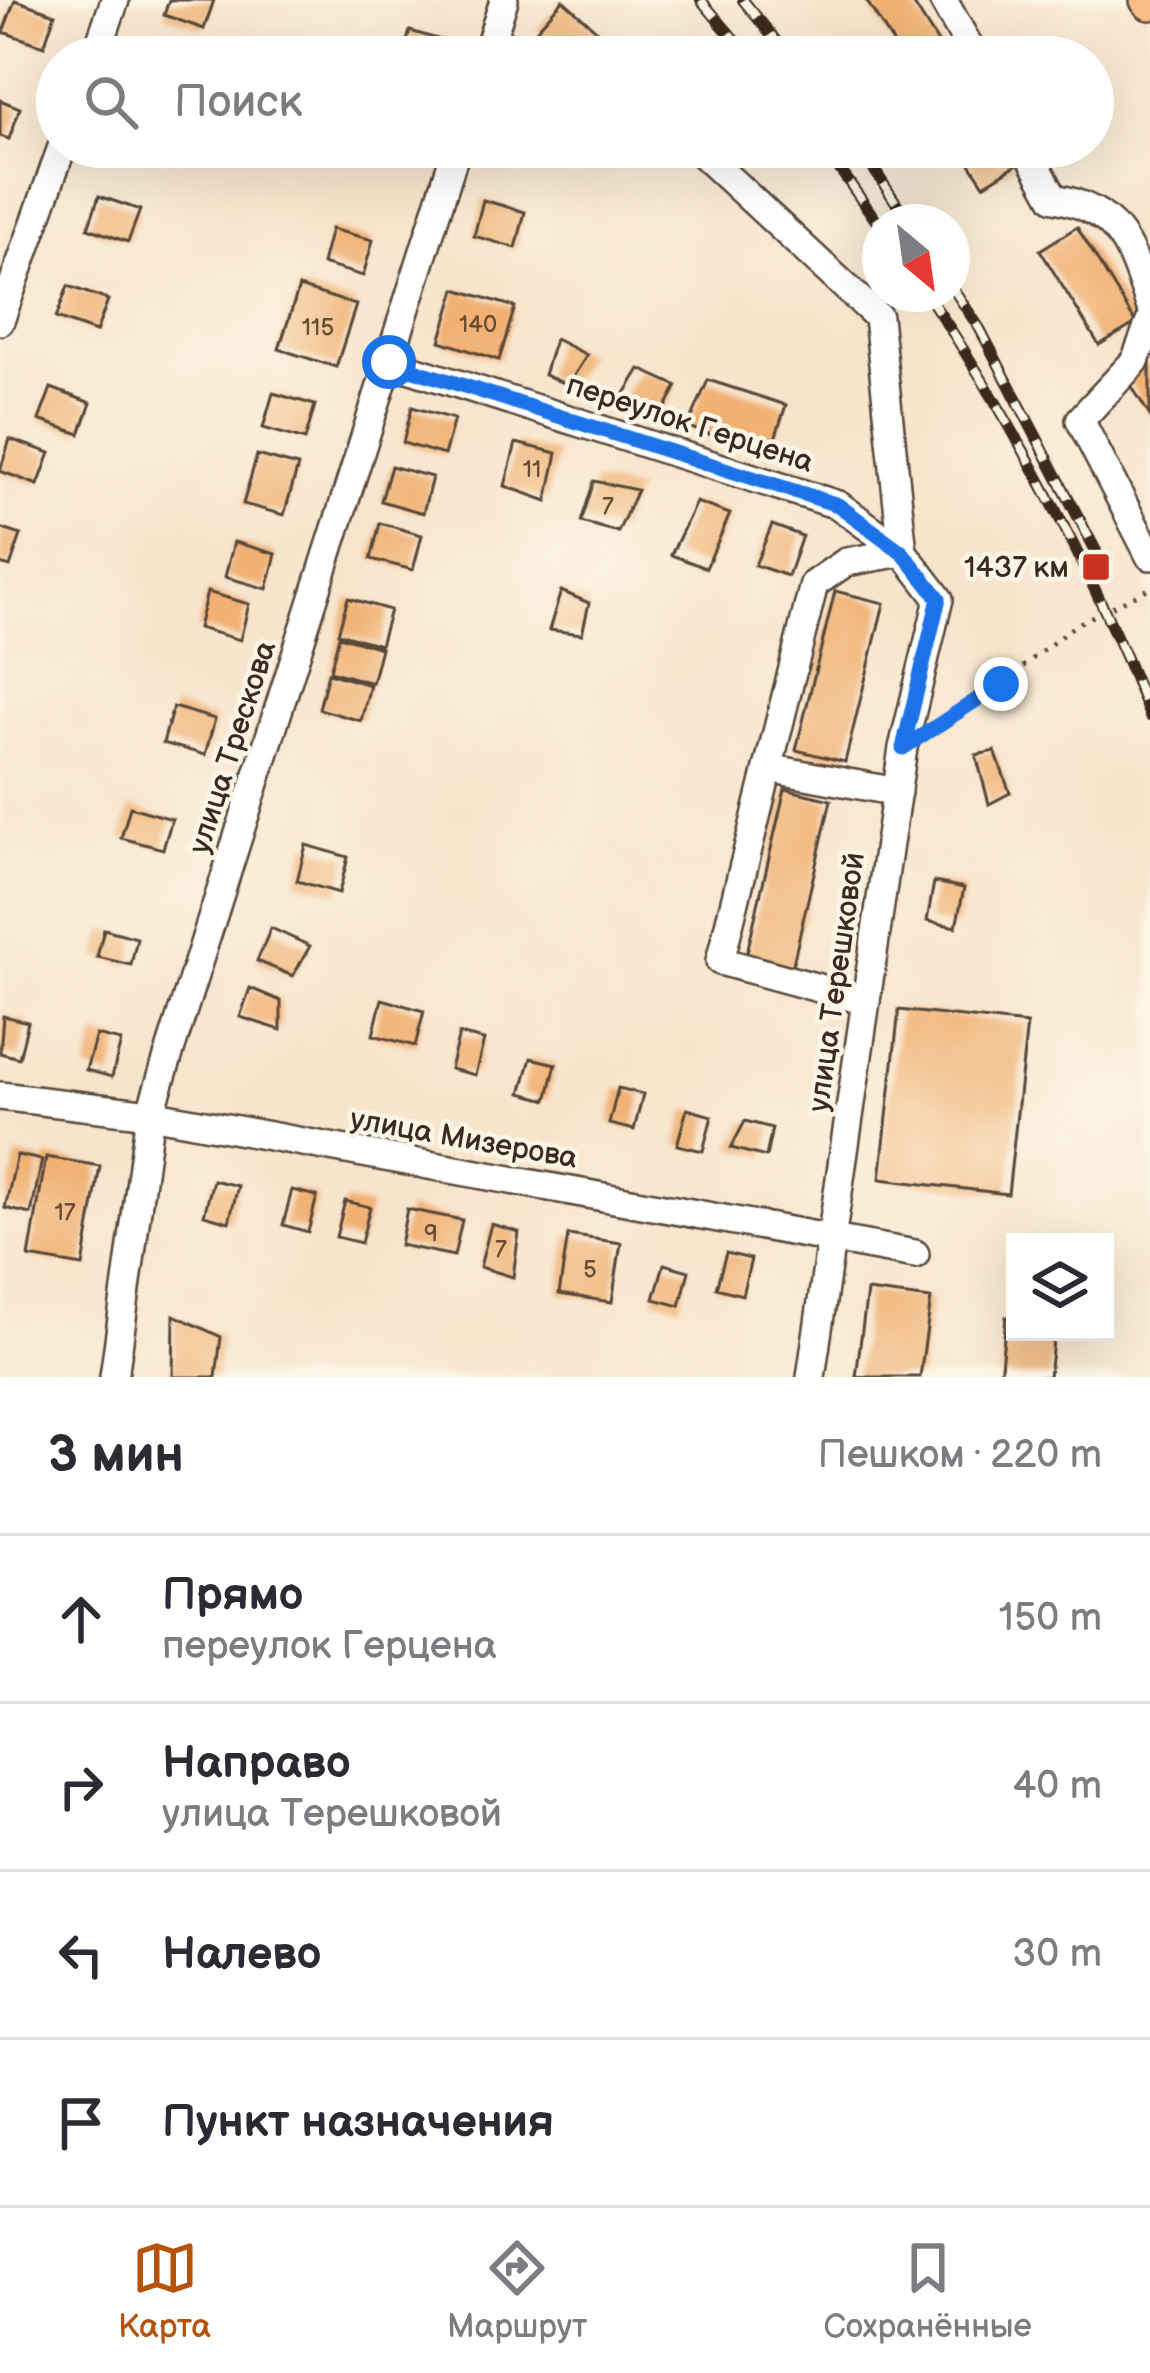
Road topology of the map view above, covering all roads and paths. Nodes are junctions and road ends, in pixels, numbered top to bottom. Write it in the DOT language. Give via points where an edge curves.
graph roads {
  1 [pos="115,0"];
  2 [pos="504,0"];
  3 [pos="943,0"];
  4 [pos="102,36"];
  5 [pos="492,36"];
  6 [pos="963,36"];
  7 [pos="55,168"];
  8 [pos="450,168"];
  9 [pos="718,168"];
  10 [pos="1038,168"];
  11 [pos="1150,305"];
  12 [pos="0,321"];
  13 [pos="1150,322"];
  14 [pos="389,362"];
  15 [pos="902,552"];
  16 [pos="1150,556"];
  17 [pos="1150,589"];
  18 [pos="939,598"];
  19 [pos="903,748"];
  20 [pos="768,768"];
  21 [pos="897,792"];
  22 [pos="866,1001"];
  23 [pos="0,1096"];
  24 [pos="150,1114"];
  25 [pos="832,1238"];
  26 [pos="915,1254"];
  27 [pos="114,1377"];
  28 [pos="811,1377"];
  1 -- 4 [label="street"];
  2 -- 5 [label="street"];
  3 -- 6 [label="street"];
  7 -- 12 [label="street"];
  8 -- 14 [label="street, улица Трескова"];
  9 -- 15 [label="street" via="878,317"];
  10 -- 11 [label="street" via="1054,198 1089,204 1128,243"];
  13 -- 16 [label="street" via="1136,361 1080,420"];
  14 -- 15 [label="street, переулок Герцена" via="838,505"];
  14 -- 24 [label="street, улица Трескова"];
  15 -- 18 [label="street, переулок Герцена"];
  15 -- 20 [label="street" via="846,562 814,584"];
  17 -- 19 [label="path" via="1075,625"];
  18 -- 19 [label="street, улица Терешковой"];
  19 -- 21 [label="street, улица Терешковой"];
  20 -- 21 [label="street"];
  20 -- 22 [label="street" via="720,961"];
  21 -- 22 [label="street, улица Терешковой"];
  22 -- 25 [label="street, улица Терешковой"];
  23 -- 24 [label="street, улица Мизерова"];
  24 -- 25 [label="street, улица Мизерова"];
  24 -- 27 [label="street, улица Трескова"];
  25 -- 26 [label="street, улица Мизерова"];
  25 -- 28 [label="street, улица Терешковой"];
}
